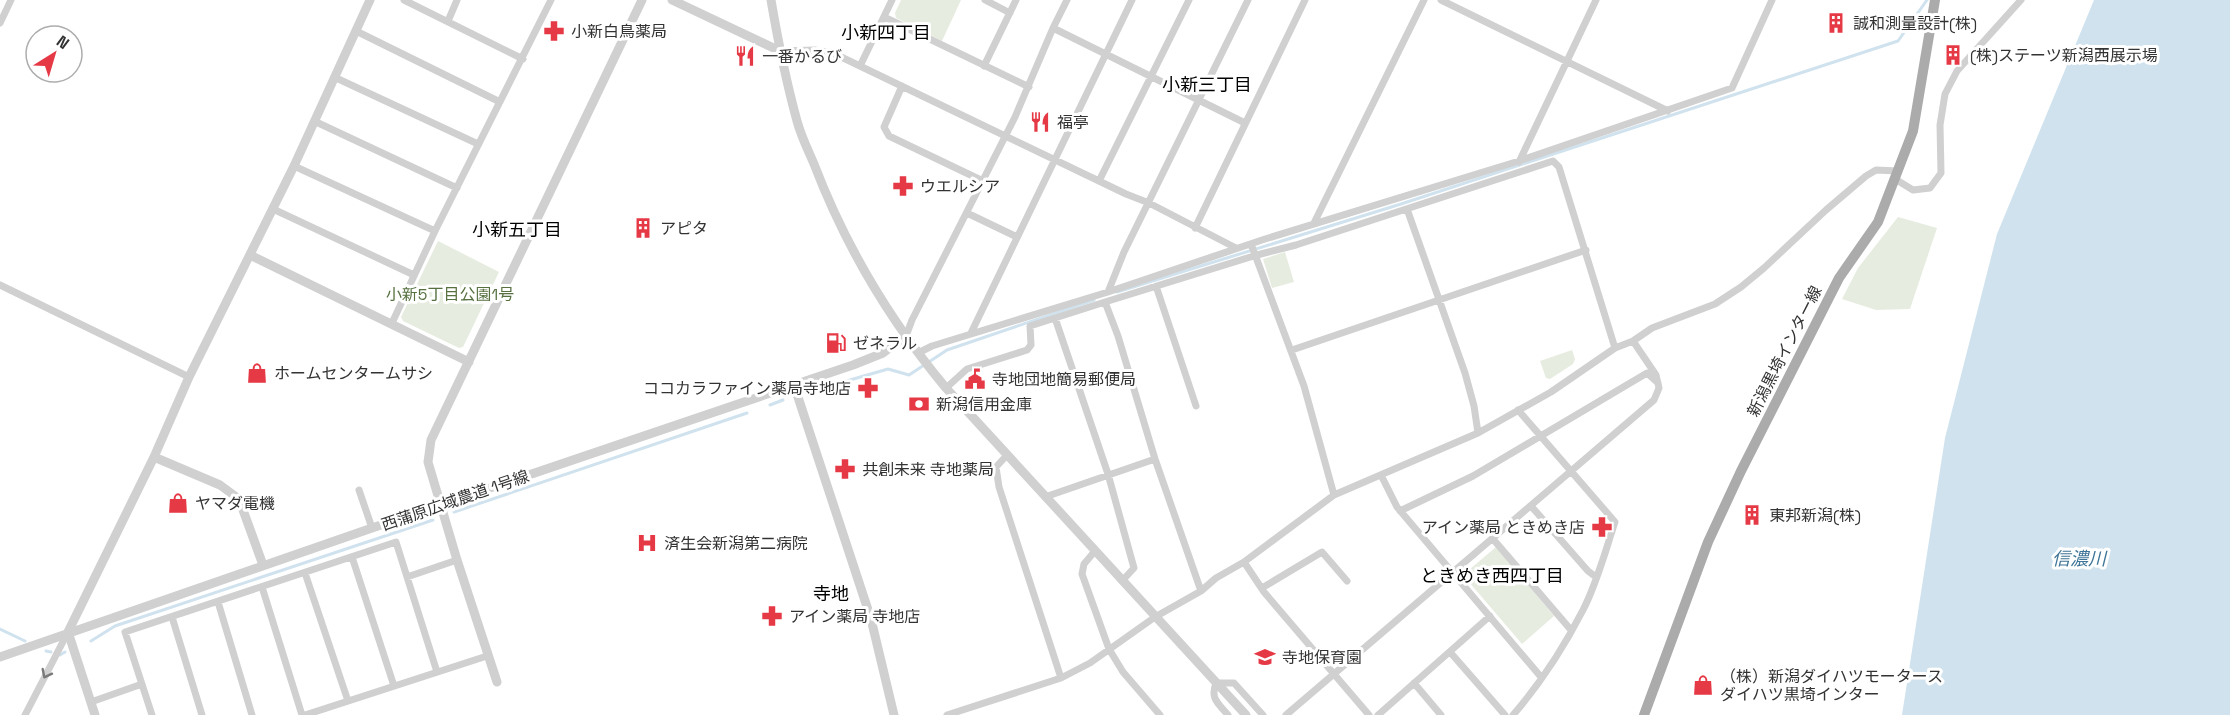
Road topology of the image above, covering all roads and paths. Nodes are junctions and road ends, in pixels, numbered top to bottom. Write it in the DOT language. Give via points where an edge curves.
graph roads {
  1 [pos="12,0"];
  2 [pos="370,0"];
  3 [pos="404,0"];
  4 [pos="457,0"];
  5 [pos="551,0"];
  6 [pos="642,0"];
  7 [pos="672,0"];
  8 [pos="771,0"];
  9 [pos="892,0"];
  10 [pos="985,0"];
  11 [pos="1016,0"];
  12 [pos="1067,0"];
  13 [pos="1132,0"];
  14 [pos="1188,0"];
  15 [pos="1248,0"];
  16 [pos="1305,0"];
  17 [pos="1424,0"];
  18 [pos="1441,0"];
  19 [pos="1596,0"];
  20 [pos="1772,0"];
  21 [pos="1935,0"];
  22 [pos="2021,0"];
  23 [pos="1010,13"];
  24 [pos="884,17"];
  25 [pos="448,21"];
  26 [pos="0,23"];
  27 [pos="1053,28"];
  28 [pos="356,31"];
  29 [pos="780,51"];
  30 [pos="1106,54"];
  31 [pos="523,59"];
  32 [pos="1566,62"];
  33 [pos="860,66"];
  34 [pos="984,66"];
  35 [pos="334,77"];
  36 [pos="1151,77"];
  37 [pos="902,86"];
  38 [pos="1029,87"];
  39 [pos="1199,100"];
  40 [pos="500,102"];
  41 [pos="1668,111"];
  42 [pos="314,121"];
  43 [pos="1245,123"];
  44 [pos="1005,136"];
  45 [pos="478,144"];
  46 [pos="1054,160"];
  47 [pos="1519,161"];
  48 [pos="294,166"];
  49 [pos="1521,171"];
  50 [pos="1897,175"];
  51 [pos="983,181"];
  52 [pos="1099,182"];
  53 [pos="457,188"];
  54 [pos="1149,203"];
  55 [pos="273,208"];
  56 [pos="1407,209"];
  57 [pos="967,213"];
  58 [pos="1314,223"];
  59 [pos="1195,228"];
  60 [pos="435,231"];
  61 [pos="1017,237"];
  62 [pos="1251,244"];
  63 [pos="1236,248"];
  64 [pos="1586,250"];
  65 [pos="250,255"];
  66 [pos="1257,255"];
  67 [pos="414,275"];
  68 [pos="0,285"];
  69 [pos="1156,286"];
  70 [pos="1108,291"];
  71 [pos="1439,301"];
  72 [pos="1105,302"];
  73 [pos="1055,318"];
  74 [pos="392,323"];
  75 [pos="971,333"];
  76 [pos="906,336"];
  77 [pos="1633,341"];
  78 [pos="1615,348"];
  79 [pos="1292,350"];
  80 [pos="918,353"];
  81 [pos="468,362"];
  82 [pos="189,377"];
  83 [pos="1658,383"];
  84 [pos="794,385"];
  85 [pos="945,388"];
  86 [pos="1196,406"];
  87 [pos="1518,410"];
  88 [pos="1478,433"];
  89 [pos="1541,436"];
  90 [pos="1007,455"];
  91 [pos="154,457"];
  92 [pos="1155,459"];
  93 [pos="1571,471"];
  94 [pos="1108,474"];
  95 [pos="1381,475"];
  96 [pos="359,490"];
  97 [pos="1334,495"];
  98 [pos="1045,497"];
  99 [pos="441,505"];
  100 [pos="1531,506"];
  101 [pos="1400,511"];
  102 [pos="372,528"];
  103 [pos="1493,539"];
  104 [pos="1095,551"];
  105 [pos="352,557"];
  106 [pos="456,560"];
  107 [pos="1244,562"];
  108 [pos="263,565"];
  109 [pos="305,573"];
  110 [pos="1454,573"];
  111 [pos="407,577"];
  112 [pos="1596,577"];
  113 [pos="1122,580"];
  114 [pos="1347,581"];
  115 [pos="262,587"];
  116 [pos="1262,588"];
  117 [pos="1201,591"];
  118 [pos="218,602"];
  119 [pos="1490,616"];
  120 [pos="171,617"];
  121 [pos="1155,617"];
  122 [pos="1571,630"];
  123 [pos="68,632"];
  124 [pos="1109,649"];
  125 [pos="1450,652"];
  126 [pos="487,656"];
  127 [pos="0,657"];
  128 [pos="437,672"];
  129 [pos="1334,674"];
  130 [pos="1541,677"];
  131 [pos="1061,678"];
  132 [pos="497,682"];
  133 [pos="1216,683"];
  134 [pos="1414,683"];
  135 [pos="142,684"];
  136 [pos="394,686"];
  137 [pos="348,701"];
  138 [pos="91,702"];
  139 [pos="950,714"];
  140 [pos="25,715"];
  141 [pos="95,715"];
  142 [pos="152,715"];
  143 [pos="202,715"];
  144 [pos="252,715"];
  145 [pos="303,715"];
  146 [pos="894,715"];
  147 [pos="1160,715"];
  148 [pos="1228,715"];
  149 [pos="1246,715"];
  150 [pos="1263,715"];
  151 [pos="1286,715"];
  152 [pos="1369,715"];
  153 [pos="1378,715"];
  154 [pos="1441,715"];
  155 [pos="1505,715"];
  156 [pos="1513,715"];
  157 [pos="1644,715"];
  1 -- 26 [label="street"];
  2 -- 28 [label="street"];
  3 -- 25 [label="street"];
  4 -- 25 [label="street"];
  5 -- 31 [label="street"];
  6 -- 81 [label="street"];
  7 -- 29 [label="street"];
  8 -- 29 [label="street"];
  9 -- 24 [label="street"];
  10 -- 23 [label="street"];
  11 -- 23 [label="street"];
  12 -- 27 [label="street"];
  13 -- 30 [label="street"];
  14 -- 36 [label="street"];
  15 -- 39 [label="street"];
  16 -- 43 [label="street"];
  17 -- 58 [label="street"];
  18 -- 32 [label="street"];
  19 -- 32 [label="street"];
  20 -- 41 [label="street" via="1732,88"];
  21 -- 50 [label="main road, 新潟黒埼インター線" via="1913,131"];
  22 -- 50 [label="street" via="1957,71 1945,94 1940,125 1941,173 1930,188 1913,189"];
  23 -- 34 [label="street"];
  24 -- 33 [label="street"];
  24 -- 34 [label="street"];
  25 -- 31 [label="street"];
  27 -- 30 [label="street"];
  27 -- 38 [label="street"];
  28 -- 35 [label="street"];
  28 -- 40 [label="street"];
  29 -- 33 [label="street" via="824,51"];
  29 -- 76 [label="street" via="798,123 824,190 872,286"];
  30 -- 36 [label="street"];
  30 -- 46 [label="street"];
  31 -- 40 [label="street"];
  32 -- 41 [label="street"];
  32 -- 47 [label="street"];
  33 -- 37 [label="street"];
  34 -- 38 [label="street"];
  35 -- 42 [label="street"];
  35 -- 45 [label="street"];
  36 -- 39 [label="street"];
  36 -- 52 [label="street"];
  37 -- 44 [label="street"];
  37 -- 51 [label="street" via="884,127 889,136"];
  38 -- 44 [label="street"];
  39 -- 43 [label="street"];
  39 -- 54 [label="street"];
  40 -- 45 [label="street"];
  41 -- 47 [label="street"];
  42 -- 48 [label="street"];
  42 -- 53 [label="street"];
  43 -- 59 [label="street"];
  44 -- 46 [label="street"];
  44 -- 51 [label="street"];
  45 -- 53 [label="street"];
  46 -- 52 [label="street"];
  46 -- 61 [label="street"];
  47 -- 49 [label="street"];
  47 -- 58 [label="street"];
  48 -- 55 [label="street"];
  48 -- 60 [label="street"];
  49 -- 56 [label="street"];
  49 -- 64 [label="street" via="1553,161 1559,167"];
  50 -- 77 [label="street" via="1876,170 1866,176 1764,268 1724,298 1652,328"];
  50 -- 157 [label="main road, 新潟黒埼インター線" via="1878,222 1839,278 1787,377 1708,542"];
  51 -- 57 [label="street"];
  52 -- 54 [label="street"];
  53 -- 60 [label="street"];
  54 -- 59 [label="street"];
  54 -- 70 [label="street"];
  55 -- 65 [label="street"];
  55 -- 67 [label="street"];
  56 -- 66 [label="street"];
  56 -- 71 [label="street"];
  57 -- 61 [label="street"];
  57 -- 76 [label="street"];
  58 -- 62 [label="street"];
  59 -- 63 [label="street"];
  60 -- 67 [label="street"];
  61 -- 75 [label="street"];
  62 -- 63 [label="street"];
  62 -- 66 [label="street"];
  63 -- 70 [label="street"];
  64 -- 71 [label="street"];
  64 -- 78 [label="street"];
  65 -- 74 [label="street"];
  65 -- 82 [label="street"];
  66 -- 69 [label="street"];
  66 -- 79 [label="street"];
  67 -- 74 [label="street"];
  68 -- 82 [label="street"];
  69 -- 72 [label="street"];
  69 -- 86 [label="street"];
  70 -- 75 [label="street"];
  71 -- 79 [label="street"];
  71 -- 88 [label="street" via="1465,373"];
  72 -- 73 [label="street"];
  72 -- 92 [label="street"];
  73 -- 85 [label="street" via="1030,326 1031,345 1027,351 967,369"];
  73 -- 94 [label="street"];
  74 -- 81 [label="street"];
  75 -- 80 [label="street"];
  76 -- 80 [label="street"];
  76 -- 84 [label="street, 西蒲原広域農道 1号線" via="872,358"];
  77 -- 78 [label="street"];
  77 -- 83 [label="street"];
  78 -- 87 [label="street"];
  79 -- 97 [label="street"];
  80 -- 85 [label="street"];
  81 -- 99 [label="street" via="428,451"];
  82 -- 91 [label="street"];
  83 -- 89 [label="street" via="1647,373"];
  83 -- 93 [label="street" via="1654,400"];
  84 -- 99 [label="street, 西蒲原広域農道 1号線"];
  84 -- 146 [label="street" via="871,619"];
  85 -- 90 [label="street"];
  87 -- 88 [label="street"];
  87 -- 89 [label="street"];
  88 -- 95 [label="street"];
  89 -- 93 [label="street"];
  89 -- 101 [label="street" via="1473,476"];
  90 -- 98 [label="street"];
  90 -- 131 [label="street" via="996,467 999,487"];
  91 -- 108 [label="street" via="231,491 239,499"];
  91 -- 123 [label="street"];
  92 -- 94 [label="street"];
  92 -- 117 [label="street"];
  93 -- 100 [label="street"];
  93 -- 112 [label="street" via="1615,522"];
  94 -- 98 [label="street"];
  94 -- 113 [label="street" via="1134,568"];
  95 -- 97 [label="street"];
  95 -- 101 [label="street"];
  96 -- 102 [label="street"];
  97 -- 107 [label="street"];
  98 -- 104 [label="street"];
  99 -- 102 [label="street, 西蒲原広域農道 1号線"];
  99 -- 106 [label="street"];
  100 -- 103 [label="street"];
  100 -- 112 [label="street"];
  101 -- 110 [label="street"];
  102 -- 108 [label="street, 西蒲原広域農道 1号線"];
  103 -- 110 [label="street"];
  103 -- 122 [label="street"];
  104 -- 113 [label="street"];
  104 -- 124 [label="street" via="1084,564 1082,574"];
  105 -- 109 [label="street"];
  105 -- 111 [label="street" via="396,542"];
  105 -- 136 [label="street"];
  106 -- 111 [label="street"];
  106 -- 126 [label="street"];
  107 -- 116 [label="street"];
  107 -- 117 [label="street"];
  108 -- 123 [label="street, 西蒲原広域農道 1号線"];
  109 -- 115 [label="street"];
  109 -- 137 [label="street"];
  110 -- 119 [label="street"];
  110 -- 129 [label="street"];
  111 -- 128 [label="street"];
  112 -- 122 [label="street"];
  113 -- 121 [label="street"];
  114 -- 116 [label="street" via="1323,552"];
  115 -- 118 [label="street"];
  115 -- 145 [label="street"];
  116 -- 129 [label="street"];
  117 -- 121 [label="street"];
  118 -- 120 [label="street"];
  118 -- 144 [label="street"];
  119 -- 125 [label="street"];
  119 -- 130 [label="street"];
  120 -- 135 [label="street" via="125,632"];
  120 -- 143 [label="street"];
  121 -- 124 [label="street"];
  121 -- 133 [label="street"];
  122 -- 130 [label="street"];
  123 -- 127 [label="street, 西蒲原広域農道 1号線"];
  123 -- 138 [label="street"];
  123 -- 140 [label="street, one-way"];
  124 -- 131 [label="street"];
  124 -- 147 [label="street"];
  125 -- 134 [label="street"];
  125 -- 155 [label="street"];
  126 -- 128 [label="street"];
  126 -- 132 [label="street"];
  128 -- 136 [label="street"];
  129 -- 151 [label="street"];
  129 -- 152 [label="street"];
  130 -- 156 [label="street"];
  131 -- 139 [label="street"];
  133 -- 148 [label="street" via="1216,701"];
  133 -- 149 [label="street"];
  133 -- 150 [label="street" via="1234,683"];
  134 -- 153 [label="street"];
  134 -- 154 [label="street"];
  135 -- 138 [label="street"];
  135 -- 142 [label="street"];
  136 -- 137 [label="street"];
  137 -- 145 [label="street"];
  138 -- 141 [label="street"];
}
